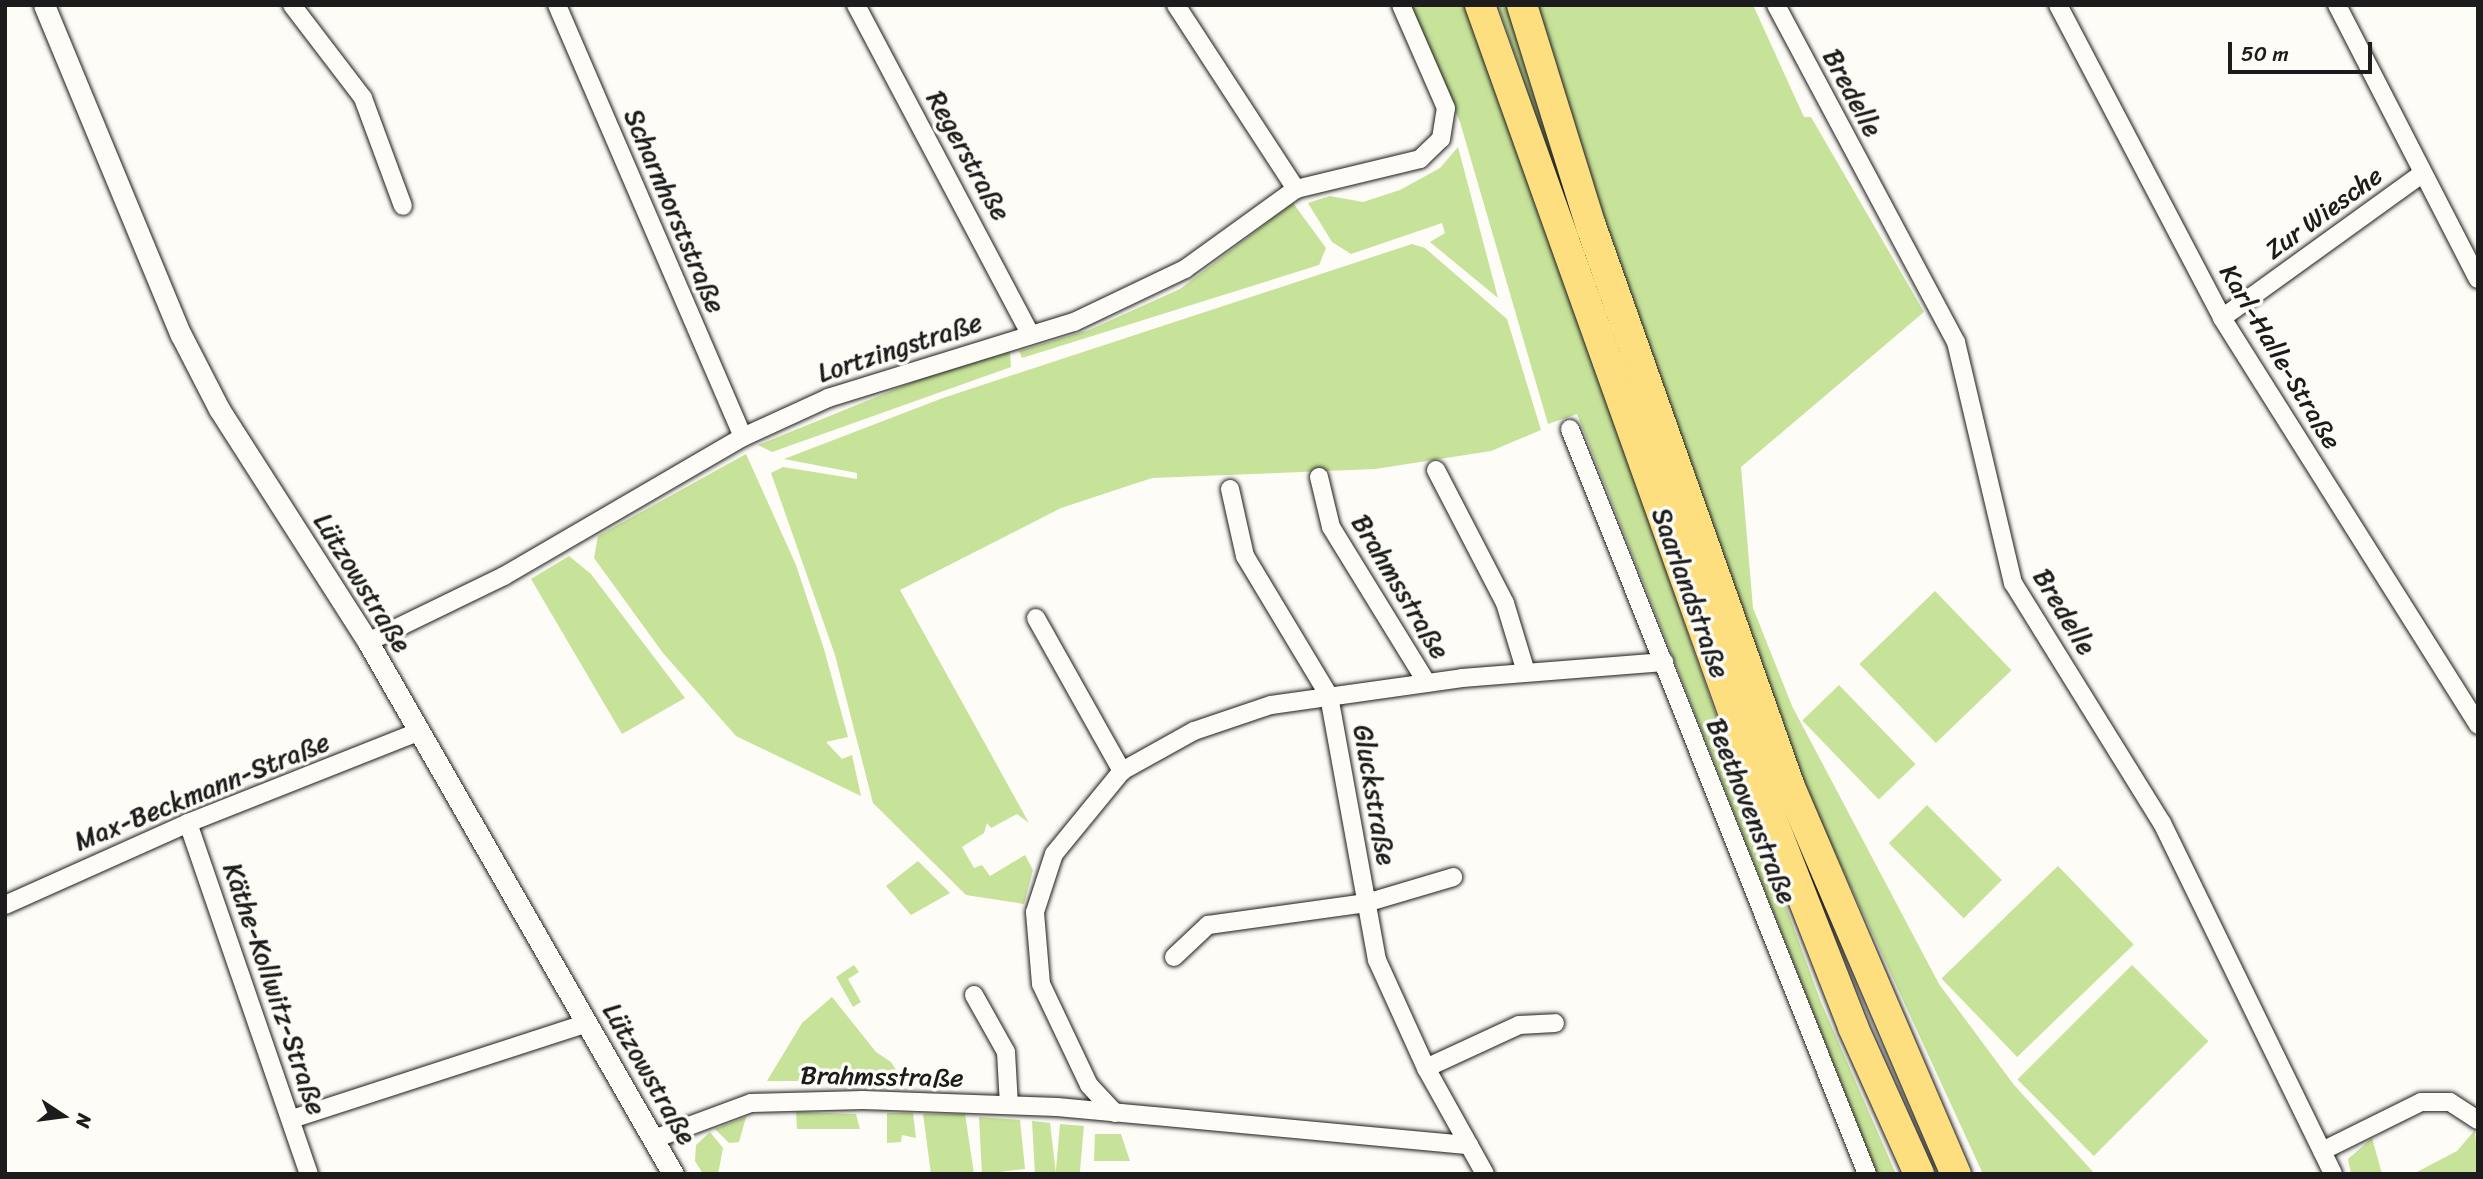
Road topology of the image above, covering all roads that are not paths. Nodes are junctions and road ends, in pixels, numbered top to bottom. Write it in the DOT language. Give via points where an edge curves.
graph roads {
  1 [pos="44,5"];
  2 [pos="292,5"];
  3 [pos="557,5"];
  4 [pos="856,5"];
  5 [pos="1176,5"];
  6 [pos="1401,5"];
  7 [pos="1480,5"];
  8 [pos="1522,5"];
  9 [pos="1776,5"];
  10 [pos="2058,5"];
  11 [pos="2337,5"];
  12 [pos="2422,174"];
  13 [pos="1296,189"];
  14 [pos="403,206"];
  15 [pos="2478,279"];
  16 [pos="2222,318"];
  17 [pos="1031,333"];
  18 [pos="1570,429"];
  19 [pos="743,438"];
  20 [pos="1436,470"];
  21 [pos="1318,477"];
  22 [pos="1230,489"];
  23 [pos="1036,618"];
  24 [pos="368,642"];
  25 [pos="1664,662"];
  26 [pos="1526,672"];
  27 [pos="1427,683"];
  28 [pos="1329,696"];
  29 [pos="2478,725"];
  30 [pos="420,731"];
  31 [pos="1122,771"];
  32 [pos="188,822"];
  33 [pos="1453,877"];
  34 [pos="1366,903"];
  35 [pos="5,905"];
  36 [pos="1174,957"];
  37 [pos="974,995"];
  38 [pos="587,1023"];
  39 [pos="1555,1023"];
  40 [pos="1426,1068"];
  41 [pos="1009,1105"];
  42 [pos="1115,1112"];
  43 [pos="292,1119"];
  44 [pos="2478,1119"];
  45 [pos="654,1139"];
  46 [pos="1469,1145"];
  47 [pos="2322,1151"];
  48 [pos="673,1173"];
  49 [pos="309,1174"];
  50 [pos="1485,1174"];
  51 [pos="1867,1174"];
  52 [pos="1919,1174"];
  53 [pos="1956,1174"];
  54 [pos="2321,1174"];
  55 [pos="2333,1174"];
  1 -- 24 [label="street, Lützowstraße" via="181,335 219,409"];
  2 -- 14 [label="street" via="363,99"];
  3 -- 19 [label="street, Scharnhorststraße"];
  4 -- 17 [label="street, Regerstraße"];
  5 -- 13 [label="street"];
  6 -- 13 [label="street, Lortzingstraße" via="1442,91 1446,124 1430,150 1410,163"];
  7 -- 52 [label="highway, Saarlandstraße" via="1767,807 1853,1027"];
  8 -- 53 [label="highway, Saarlandstraße" via="1591,226 1790,787"];
  9 -- 47 [label="street, Bredelle" via="1956,342 2013,583 2162,823"];
  10 -- 16 [label="street, Karl-Halle-Straße"];
  11 -- 12 [label="street"];
  12 -- 15 [label="street"];
  12 -- 16 [label="street, Zur Wiesche"];
  13 -- 17 [label="street, Lortzingstraße" via="1185,269 1074,322"];
  16 -- 29 [label="street, Karl-Halle-Straße"];
  17 -- 19 [label="street, Lortzingstraße" via="828,398"];
  18 -- 25 [label="street, Beethovenstraße"];
  19 -- 24 [label="street, Lortzingstraße" via="504,576"];
  20 -- 26 [label="street" via="1505,603"];
  21 -- 27 [label="street, Brahmsstraße" via="1331,527"];
  22 -- 28 [label="street" via="1245,556"];
  23 -- 31 [label="street"];
  24 -- 30 [label="street, Lützowstraße"];
  25 -- 26 [label="street, Brahmsstraße"];
  25 -- 51 [label="street, Beethovenstraße"];
  26 -- 27 [label="street, Brahmsstraße"];
  27 -- 28 [label="street, Brahmsstraße"];
  28 -- 31 [label="street, Brahmsstraße" via="1270,705 1194,731"];
  28 -- 34 [label="street, Gluckstraße"];
  30 -- 32 [label="street, Max-Beckmann-Straße"];
  30 -- 38 [label="street, Lützowstraße"];
  31 -- 42 [label="street, Brahmsstraße" via="1054,854 1035,912 1041,984 1089,1085"];
  32 -- 35 [label="street, Max-Beckmann-Straße"];
  32 -- 43 [label="street, Käthe-Kollwitz-Straße"];
  33 -- 34 [label="street, Gluckstraße"];
  34 -- 36 [label="street, Gluckstraße" via="1208,925"];
  34 -- 40 [label="street, Gluckstraße" via="1377,960"];
  37 -- 41 [label="street" via="997,1029"];
  38 -- 43 [label="street"];
  38 -- 45 [label="street, Lützowstraße"];
  39 -- 40 [label="street" via="1520,1026"];
  40 -- 46 [label="street, Gluckstraße"];
  41 -- 42 [label="street, Brahmsstraße"];
  41 -- 45 [label="street, Brahmsstraße" via="751,1103"];
  42 -- 46 [label="street, Brahmsstraße"];
  43 -- 49 [label="street, Käthe-Kollwitz-Straße"];
  44 -- 47 [label="street" via="2450,1102 2421,1102"];
  45 -- 48 [label="street, Lützowstraße"];
  46 -- 50 [label="street, Gluckstraße"];
  47 -- 54 [label="street, Bredelle"];
  47 -- 55 [label="street, Bredelle"];
}
